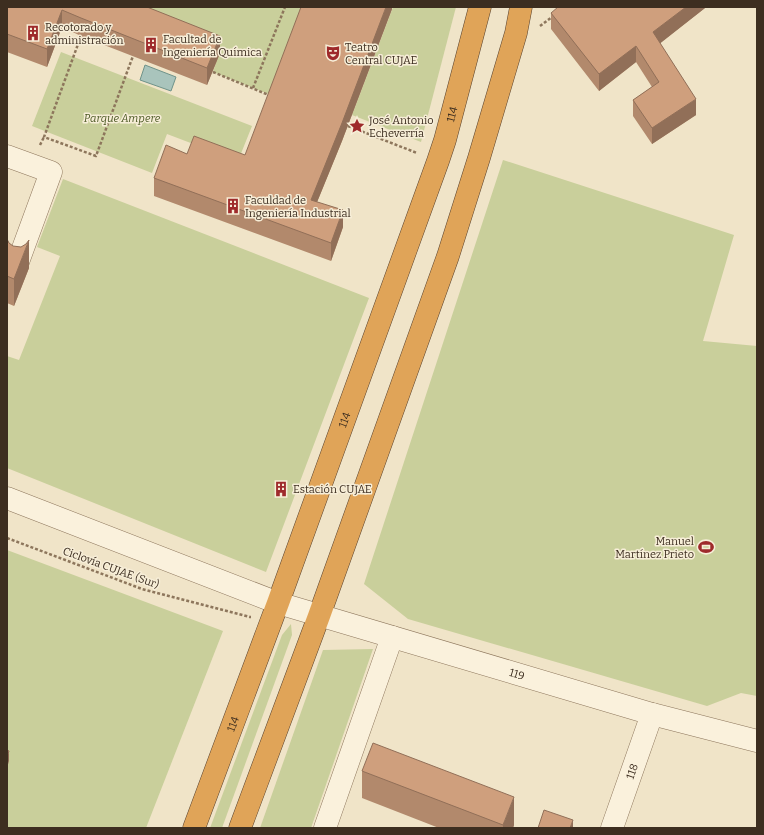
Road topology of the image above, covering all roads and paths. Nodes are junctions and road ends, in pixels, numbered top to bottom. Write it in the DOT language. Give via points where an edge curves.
graph roads {
  1 [pos="285,7"];
  2 [pos="480,7"];
  3 [pos="521,7"];
  4 [pos="554,16"];
  5 [pos="538,28"];
  6 [pos="81,36"];
  7 [pos="133,56"];
  8 [pos="212,72"];
  9 [pos="253,88"];
  10 [pos="274,96"];
  11 [pos="348,126"];
  12 [pos="7,156"];
  13 [pos="438,161"];
  14 [pos="18,262"];
  15 [pos="7,498"];
  16 [pos="7,538"];
  17 [pos="278,603"];
  18 [pos="319,616"];
  19 [pos="392,637"];
  20 [pos="652,714"];
  21 [pos="757,742"];
  22 [pos="194,828"];
  23 [pos="240,828"];
  24 [pos="325,828"];
  25 [pos="612,828"];
  1 -- 9 [label="path"];
  2 -- 13 [label="highway, 114"];
  3 -- 18 [label="highway" via="516,33 448,256"];
  4 -- 5 [label="path"];
  6 -- 7 [label="path" via="44,137 96,156"];
  8 -- 9 [label="path"];
  9 -- 10 [label="path"];
  11 -- 13 [label="path"];
  12 -- 14 [label="street" via="51,172"];
  13 -- 17 [label="highway, 114"];
  15 -- 17 [label="street, 119"];
  16 -- 17 [label="path, Ciclovía CUJAE (Sur)" via="142,589 250,618"];
  17 -- 18 [label="street, 119"];
  17 -- 22 [label="highway, 114"];
  18 -- 19 [label="street, 119"];
  18 -- 23 [label="highway"];
  19 -- 20 [label="street, 119"];
  19 -- 24 [label="street"];
  20 -- 21 [label="street, 119"];
  20 -- 25 [label="street, 118"];
}
